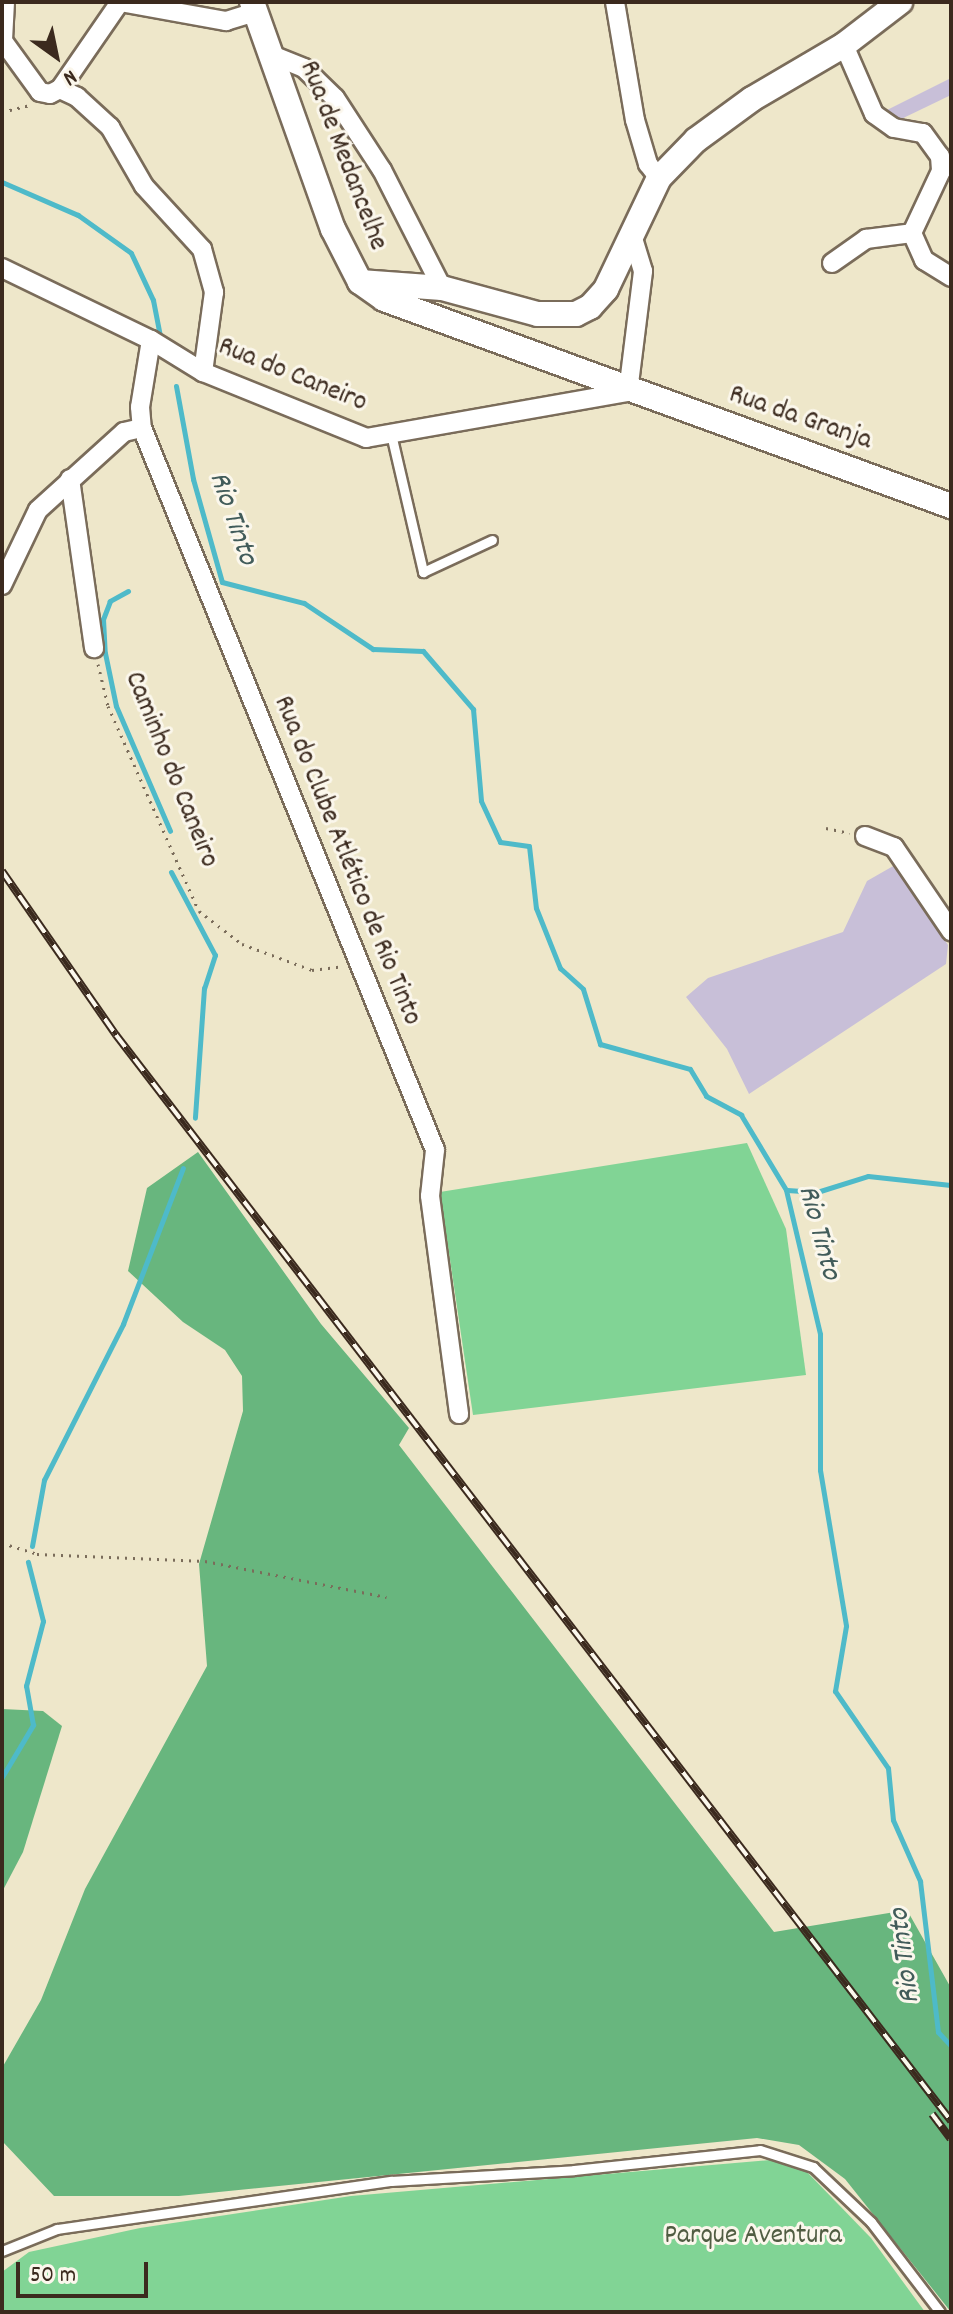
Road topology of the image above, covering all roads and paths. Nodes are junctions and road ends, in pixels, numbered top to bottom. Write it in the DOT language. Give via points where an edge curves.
graph roads {
  1 [pos="5,2"];
  2 [pos="120,2"];
  3 [pos="615,2"];
  4 [pos="900,2"];
  5 [pos="254,7"];
  6 [pos="844,45"];
  7 [pos="272,55"];
  8 [pos="53,91"];
  9 [pos="2,112"];
  10 [pos="659,178"];
  11 [pos="912,233"];
  12 [pos="632,236"];
  13 [pos="832,263"];
  14 [pos="2,268"];
  15 [pos="951,277"];
  16 [pos="360,282"];
  17 [pos="442,288"];
  18 [pos="151,340"];
  19 [pos="203,372"];
  20 [pos="628,392"];
  21 [pos="142,428"];
  22 [pos="391,434"];
  23 [pos="70,479"];
  24 [pos="951,506"];
  25 [pos="492,540"];
  26 [pos="2,585"];
  27 [pos="94,648"];
  28 [pos="826,828"];
  29 [pos="865,836"];
  30 [pos="951,931"];
  31 [pos="354,961"];
  32 [pos="459,1414"];
  33 [pos="2,1543"];
  34 [pos="386,1597"];
  35 [pos="951,1926"];
  36 [pos="951,1992"];
  37 [pos="2,2251"];
  38 [pos="940,2312"];
  1 -- 8 [label="street" via="3,41 40,92"];
  2 -- 5 [label="street" via="226,21"];
  2 -- 8 [label="street"];
  3 -- 10 [label="street" via="635,120 648,164"];
  4 -- 6 [label="street"];
  5 -- 7 [label="street, Rua de Medancelhe"];
  6 -- 10 [label="street" via="717,122"];
  6 -- 11 [label="street" via="874,114 894,128 923,133 940,156 941,171"];
  7 -- 16 [label="street, Rua de Medancelhe" via="333,229"];
  7 -- 17 [label="street" via="304,68 335,98 382,170"];
  8 -- 9 [label="path"];
  8 -- 19 [label="street" via="77,97 110,127 144,186 202,249 214,292"];
  10 -- 12 [label="street"];
  11 -- 13 [label="street" via="866,239"];
  11 -- 15 [label="street" via="924,260"];
  12 -- 17 [label="street" via="606,289 576,314 538,314"];
  12 -- 20 [label="street" via="643,271"];
  14 -- 18 [label="street, Rua do Caneiro"];
  16 -- 17 [label="street"];
  16 -- 20 [label="street, Rua de Medancelhe" via="400,308"];
  18 -- 19 [label="street, Rua do Caneiro"];
  18 -- 21 [label="street, Rua do Clube Atlético de Rio Tinto" via="140,407"];
  19 -- 22 [label="street, Rua do Caneiro" via="366,438"];
  20 -- 22 [label="street, Rua do Caneiro"];
  20 -- 24 [label="street, Rua da Granja"];
  21 -- 23 [label="street" via="124,432"];
  21 -- 31 [label="street, Rua do Clube Atlético de Rio Tinto"];
  22 -- 25 [label="lane" via="423,572"];
  23 -- 26 [label="street" via="38,510"];
  23 -- 27 [label="street, Caminho do Caneiro"];
  27 -- 31 [label="path, Caminho do Caneiro" via="108,706 199,911 242,944 312,970"];
  28 -- 29 [label="path"];
  29 -- 30 [label="street" via="894,847"];
  31 -- 32 [label="street, Rua do Clube Atlético de Rio Tinto" via="435,1150 430,1196"];
  33 -- 34 [label="path" via="37,1554 205,1561"];
  35 -- 36 [label="path"];
  37 -- 38 [label="lane" via="57,2229 375,2183 760,2150 813,2167 871,2222"];
}
